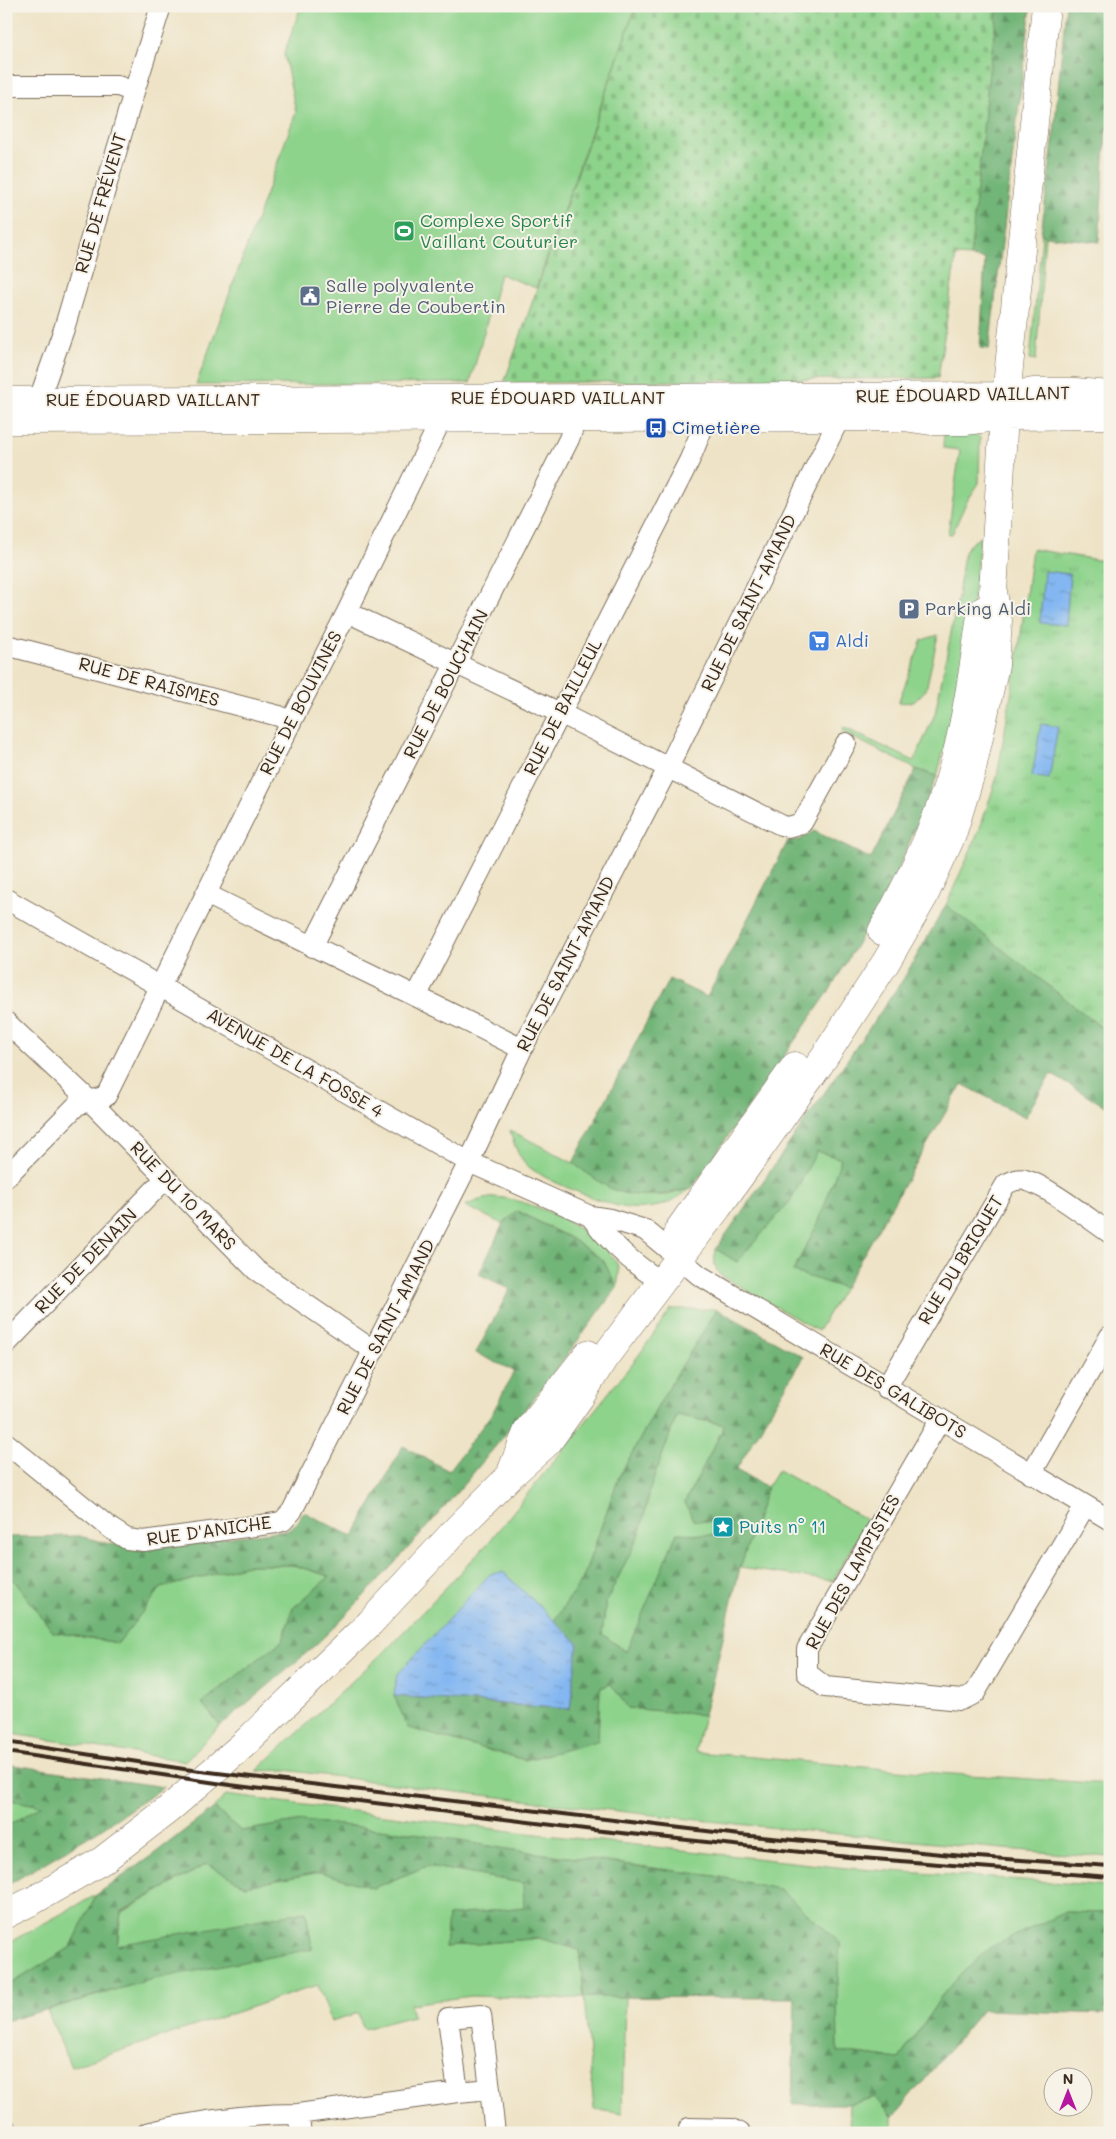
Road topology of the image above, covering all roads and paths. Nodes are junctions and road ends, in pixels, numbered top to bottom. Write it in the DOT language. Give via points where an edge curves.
graph roads {
  1 [pos="162,6"];
  2 [pos="1046,6"];
  3 [pos="6,86"];
  4 [pos="134,92"];
  5 [pos="1110,395"];
  6 [pos="41,400"];
  7 [pos="6,401"];
  8 [pos="1005,406"];
  9 [pos="711,408"];
  10 [pos="1110,415"];
  11 [pos="840,417"];
  12 [pos="6,420"];
  13 [pos="441,420"];
  14 [pos="576,420"];
  15 [pos="347,612"];
  16 [pos="6,645"];
  17 [pos="456,664"];
  18 [pos="560,713"];
  19 [pos="291,722"];
  20 [pos="846,743"];
  21 [pos="668,768"];
  22 [pos="206,894"];
  23 [pos="6,899"];
  24 [pos="312,947"];
  25 [pos="160,986"];
  26 [pos="417,995"];
  27 [pos="6,1023"];
  28 [pos="522,1049"];
  29 [pos="91,1102"];
  30 [pos="469,1162"];
  31 [pos="6,1178"];
  32 [pos="166,1178"];
  33 [pos="590,1216"];
  34 [pos="1110,1233"];
  35 [pos="673,1252"];
  36 [pos="654,1277"];
  37 [pos="1110,1336"];
  38 [pos="6,1344"];
  39 [pos="374,1351"];
  40 [pos="886,1388"];
  41 [pos="940,1420"];
  42 [pos="6,1443"];
  43 [pos="1031,1474"];
  44 [pos="1084,1506"];
  45 [pos="292,1512"];
  46 [pos="1110,1520"];
  47 [pos="6,1914"];
  48 [pos="490,2089"];
  49 [pos="458,2092"];
  50 [pos="300,2124"];
  51 [pos="6,2129"];
  52 [pos="8,2133"];
  53 [pos="147,2133"];
  54 [pos="495,2133"];
  55 [pos="689,2133"];
  56 [pos="740,2133"];
  1 -- 4 [label="street, RUE DE FRÉVENT"];
  2 -- 8 [label="main road"];
  3 -- 4 [label="street" via="118,86"];
  4 -- 6 [label="street, RUE DE FRÉVENT"];
  5 -- 8 [label="main road, RUE ÉDOUARD VAILLANT" via="1033,392"];
  6 -- 7 [label="main road, RUE ÉDOUARD VAILLANT"];
  6 -- 9 [label="main road, RUE ÉDOUARD VAILLANT"];
  8 -- 9 [label="main road, RUE ÉDOUARD VAILLANT"];
  8 -- 10 [label="main road, RUE ÉDOUARD VAILLANT"];
  8 -- 11 [label="main road, RUE ÉDOUARD VAILLANT" via="965,420"];
  8 -- 35 [label="main road" via="993,592 998,621 995,665 971,773 952,835 924,896 819,1066"];
  9 -- 11 [label="main road, RUE ÉDOUARD VAILLANT"];
  9 -- 14 [label="main road, RUE ÉDOUARD VAILLANT"];
  9 -- 18 [label="street, RUE DE BAILLEUL" via="690,459"];
  11 -- 21 [label="street, RUE DE SAINT-AMAND"];
  12 -- 13 [label="main road, RUE ÉDOUARD VAILLANT"];
  13 -- 14 [label="main road, RUE ÉDOUARD VAILLANT"];
  13 -- 15 [label="street, RUE DE BOUVINES"];
  14 -- 17 [label="street, RUE DE BOUCHAIN"];
  15 -- 17 [label="street"];
  15 -- 19 [label="street, RUE DE BOUVINES"];
  16 -- 19 [label="street, RUE DE RAISMES" via="279,716"];
  17 -- 18 [label="street"];
  17 -- 24 [label="street, RUE DE BOUCHAIN"];
  18 -- 21 [label="street"];
  18 -- 26 [label="street, RUE DE BAILLEUL"];
  19 -- 22 [label="street, RUE DE BOUVINES"];
  20 -- 21 [label="street" via="806,817 796,826 781,825"];
  21 -- 28 [label="street, RUE DE SAINT-AMAND"];
  22 -- 24 [label="street"];
  22 -- 25 [label="street, RUE DE BOUVINES"];
  23 -- 25 [label="street, AVENUE DE LA FOSSE 4"];
  24 -- 26 [label="street"];
  25 -- 29 [label="street, RUE DE BOUVINES" via="106,1096"];
  25 -- 30 [label="street, AVENUE DE LA FOSSE 4"];
  26 -- 28 [label="street"];
  27 -- 29 [label="street, RUE DU 10 MARS"];
  28 -- 30 [label="street, RUE DE SAINT-AMAND"];
  29 -- 31 [label="street, RUE DE BOUVINES" via="77,1105"];
  29 -- 32 [label="street, RUE DU 10 MARS"];
  30 -- 33 [label="street, AVENUE DE LA FOSSE 4"];
  30 -- 39 [label="street, RUE DE SAINT-AMAND"];
  32 -- 38 [label="street, RUE DE DENAIN"];
  32 -- 39 [label="street, RUE DU 10 MARS" via="256,1270"];
  33 -- 35 [label="street, AVENUE DE LA FOSSE 4" via="645,1230"];
  33 -- 36 [label="street, AVENUE DE LA FOSSE 4" via="619,1250"];
  34 -- 40 [label="street, RUE DU BRIQUET" via="1026,1180 1016,1179 1006,1184"];
  35 -- 36 [label="main road"];
  35 -- 40 [label="street, RUE DES GALIBOTS" via="699,1275"];
  36 -- 47 [label="main road" via="580,1397 548,1442 510,1476 370,1623 244,1744 168,1809 103,1860"];
  37 -- 43 [label="street"];
  39 -- 45 [label="street, RUE DE SAINT-AMAND"];
  40 -- 41 [label="street, RUE DES GALIBOTS"];
  41 -- 43 [label="street, RUE DES GALIBOTS"];
  41 -- 44 [label="street, RUE DES LAMPISTES" via="807,1649 807,1673 825,1688 961,1700 975,1693"];
  42 -- 45 [label="street, RUE D'ANICHE" via="110,1528 133,1541 276,1523"];
  43 -- 44 [label="street, RUE DES GALIBOTS"];
  44 -- 46 [label="street, RUE DES GALIBOTS"];
  48 -- 49 [label="street"];
  48 -- 49 [label="street" via="481,2015 448,2018"];
  48 -- 54 [label="street"];
  49 -- 50 [label="street"];
  50 -- 53 [label="street" via="277,2114 183,2124"];
  51 -- 52 [label="street"];
  55 -- 56 [label="street" via="689,2128 732,2129"];
}
